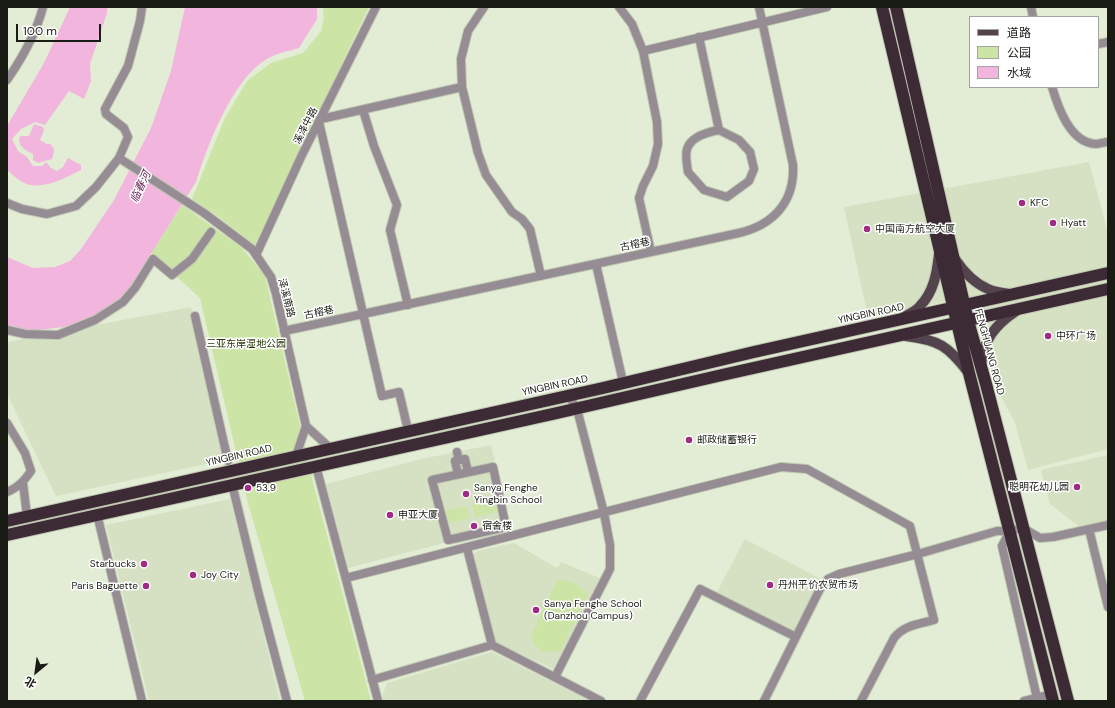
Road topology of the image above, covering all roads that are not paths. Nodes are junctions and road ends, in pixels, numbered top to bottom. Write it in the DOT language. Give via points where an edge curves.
graph roads {
  1 [pos="43,7"];
  2 [pos="142,7"];
  3 [pos="376,7"];
  4 [pos="484,7"];
  5 [pos="619,7"];
  6 [pos="759,7"];
  7 [pos="827,7"];
  8 [pos="882,7"];
  9 [pos="896,7"];
  10 [pos="762,22"];
  11 [pos="699,37"];
  12 [pos="643,51"];
  13 [pos="7,80"];
  14 [pos="462,88"];
  15 [pos="1052,88"];
  16 [pos="363,110"];
  17 [pos="320,121"];
  18 [pos="719,130"];
  19 [pos="1108,142"];
  20 [pos="118,158"];
  21 [pos="7,203"];
  22 [pos="211,232"];
  23 [pos="940,250"];
  24 [pos="651,252"];
  25 [pos="256,255"];
  26 [pos="953,255"];
  27 [pos="596,264"];
  28 [pos="1108,273"];
  29 [pos="541,276"];
  30 [pos="1108,290"];
  31 [pos="1014,295"];
  32 [pos="408,304"];
  33 [pos="959,307"];
  34 [pos="1016,310"];
  35 [pos="363,314"];
  36 [pos="195,316"];
  37 [pos="900,320"];
  38 [pos="963,323"];
  39 [pos="7,330"];
  40 [pos="284,331"];
  41 [pos="902,336"];
  42 [pos="981,370"];
  43 [pos="969,373"];
  44 [pos="623,382"];
  45 [pos="603,388"];
  46 [pos="568,395"];
  47 [pos="554,398"];
  48 [pos="605,402"];
  49 [pos="577,408"];
  50 [pos="557,413"];
  51 [pos="7,423"];
  52 [pos="306,426"];
  53 [pos="408,430"];
  54 [pos="330,448"];
  55 [pos="296,456"];
  56 [pos="228,461"];
  57 [pos="316,466"];
  58 [pos="468,472"];
  59 [pos="458,474"];
  60 [pos="23,483"];
  61 [pos="232,484"];
  62 [pos="7,492"];
  63 [pos="604,513"];
  64 [pos="97,514"];
  65 [pos="27,516"];
  66 [pos="7,521"];
  67 [pos="1108,525"];
  68 [pos="1023,528"];
  69 [pos="1089,529"];
  70 [pos="1010,531"];
  71 [pos="7,535"];
  72 [pos="467,548"];
  73 [pos="918,554"];
  74 [pos="346,578"];
  75 [pos="1108,607"];
  76 [pos="796,637"];
  77 [pos="492,645"];
  78 [pos="555,677"];
  79 [pos="372,680"];
  80 [pos="1037,698"];
  81 [pos="1052,698"];
  82 [pos="142,701"];
  83 [pos="287,701"];
  84 [pos="378,701"];
  85 [pos="601,701"];
  86 [pos="640,701"];
  87 [pos="764,701"];
  88 [pos="861,701"];
  89 [pos="1024,701"];
  90 [pos="1068,701"];
  1 -- 13 [label="street" via="30,43"];
  2 -- 20 [label="street" via="128,66 105,109 106,114 124,128 128,137"];
  3 -- 17 [label="street, 溪泽中路"];
  4 -- 14 [label="street" via="468,31 462,52"];
  5 -- 12 [label="street" via="632,24"];
  6 -- 10 [label="street, 古榕巷"];
  7 -- 10 [label="street"];
  8 -- 23 [label="highway, FENGHUANG ROAD"];
  9 -- 26 [label="highway, FENGHUANG ROAD"];
  10 -- 11 [label="street"];
  10 -- 24 [label="street, 古榕巷" via="793,165 793,178 787,198 775,216 756,228 739,234"];
  11 -- 12 [label="street"];
  11 -- 18 [label="street"];
  12 -- 24 [label="street" via="657,122 658,144 653,166 639,198"];
  14 -- 16 [label="street"];
  14 -- 29 [label="street" via="486,175 512,212 530,229"];
  15 -- 19 [label="street" via="1058,107 1074,134 1096,144"];
  16 -- 17 [label="street"];
  16 -- 32 [label="street" via="397,205 390,230"];
  17 -- 25 [label="street, 溪泽中路"];
  17 -- 35 [label="street"];
  18 -- 18 [label="street" via="739,140 750,152 754,169 749,181 727,197 704,190 688,172 687,150 691,142 704,133"];
  20 -- 21 [label="street" via="96,187 76,206 47,214"];
  20 -- 25 [label="street, 泽溪南路" via="196,207 252,249"];
  22 -- 39 [label="street" via="192,259 172,275 153,259 123,302 95,320 58,334 25,334"];
  23 -- 33 [label="highway, FENGHUANG ROAD"];
  23 -- 37 [label="main road" via="930,293 920,307"];
  24 -- 27 [label="street, 古榕巷"];
  25 -- 40 [label="street, 泽溪南路" via="271,277"];
  26 -- 31 [label="main road" via="962,270 975,282 989,290"];
  26 -- 33 [label="highway, FENGHUANG ROAD"];
  27 -- 29 [label="street, 古榕巷"];
  27 -- 44 [label="street"];
  28 -- 31 [label="highway, YINGBIN ROAD"];
  29 -- 32 [label="street, 古榕巷"];
  30 -- 34 [label="highway"];
  31 -- 33 [label="highway, YINGBIN ROAD"];
  32 -- 35 [label="street, 古榕巷"];
  33 -- 37 [label="highway, YINGBIN ROAD"];
  33 -- 38 [label="highway, FENGHUANG ROAD"];
  34 -- 38 [label="highway"];
  34 -- 42 [label="main road" via="1002,320 988,338 982,354"];
  35 -- 40 [label="street, 古榕巷"];
  35 -- 53 [label="street" via="382,396 399,392"];
  36 -- 56 [label="street"];
  37 -- 44 [label="highway, YINGBIN ROAD"];
  38 -- 41 [label="highway"];
  38 -- 42 [label="highway, FENGHUANG ROAD"];
  38 -- 43 [label="highway, FENGHUANG ROAD"];
  40 -- 52 [label="street, 泽溪南路"];
  41 -- 43 [label="main road" via="926,338 942,344"];
  41 -- 48 [label="highway"];
  42 -- 68 [label="highway, FENGHUANG ROAD"];
  43 -- 70 [label="highway, FENGHUANG ROAD"];
  44 -- 45 [label="highway, YINGBIN ROAD"];
  45 -- 46 [label="highway, YINGBIN ROAD"];
  45 -- 48 [label="highway" via="600,396"];
  45 -- 49 [label="highway"];
  46 -- 47 [label="highway, YINGBIN ROAD"];
  46 -- 49 [label="street"];
  47 -- 50 [label="highway"];
  47 -- 53 [label="highway, YINGBIN ROAD"];
  48 -- 49 [label="highway"];
  49 -- 50 [label="highway"];
  49 -- 63 [label="street"];
  50 -- 57 [label="highway"];
  51 -- 60 [label="street" via="25,453 32,471"];
  52 -- 54 [label="street"];
  52 -- 55 [label="street"];
  53 -- 54 [label="highway, YINGBIN ROAD"];
  54 -- 55 [label="highway, YINGBIN ROAD"];
  55 -- 65 [label="highway, YINGBIN ROAD"];
  57 -- 61 [label="highway"];
  57 -- 74 [label="street"];
  58 -- 59 [label="street"];
  58 -- 59 [label="street" via="465,459 458,456 455,461"];
  58 -- 59 [label="street" via="493,468 506,528 448,540 432,480"];
  60 -- 62 [label="street"];
  60 -- 65 [label="street"];
  61 -- 64 [label="highway"];
  61 -- 83 [label="street"];
  63 -- 72 [label="street"];
  63 -- 73 [label="street" via="781,468 806,469 906,523 912,530"];
  63 -- 78 [label="street" via="610,545 610,569"];
  64 -- 71 [label="highway"];
  64 -- 82 [label="street"];
  65 -- 66 [label="highway, YINGBIN ROAD"];
  67 -- 69 [label="street"];
  68 -- 69 [label="street" via="1040,538"];
  68 -- 70 [label="street"];
  68 -- 90 [label="highway, FENGHUANG ROAD"];
  69 -- 75 [label="street"];
  70 -- 73 [label="street" via="997,531"];
  70 -- 80 [label="street" via="1002,546"];
  70 -- 81 [label="highway, FENGHUANG ROAD"];
  72 -- 74 [label="street"];
  72 -- 77 [label="street"];
  73 -- 76 [label="street" via="828,579 821,587"];
  73 -- 88 [label="street" via="934,620 898,632"];
  74 -- 79 [label="street"];
  76 -- 86 [label="street" via="700,589"];
  76 -- 87 [label="street"];
  77 -- 78 [label="street"];
  77 -- 79 [label="street"];
  78 -- 85 [label="street"];
  79 -- 84 [label="street"];
  80 -- 81 [label="street"];
  80 -- 89 [label="street"];
}
